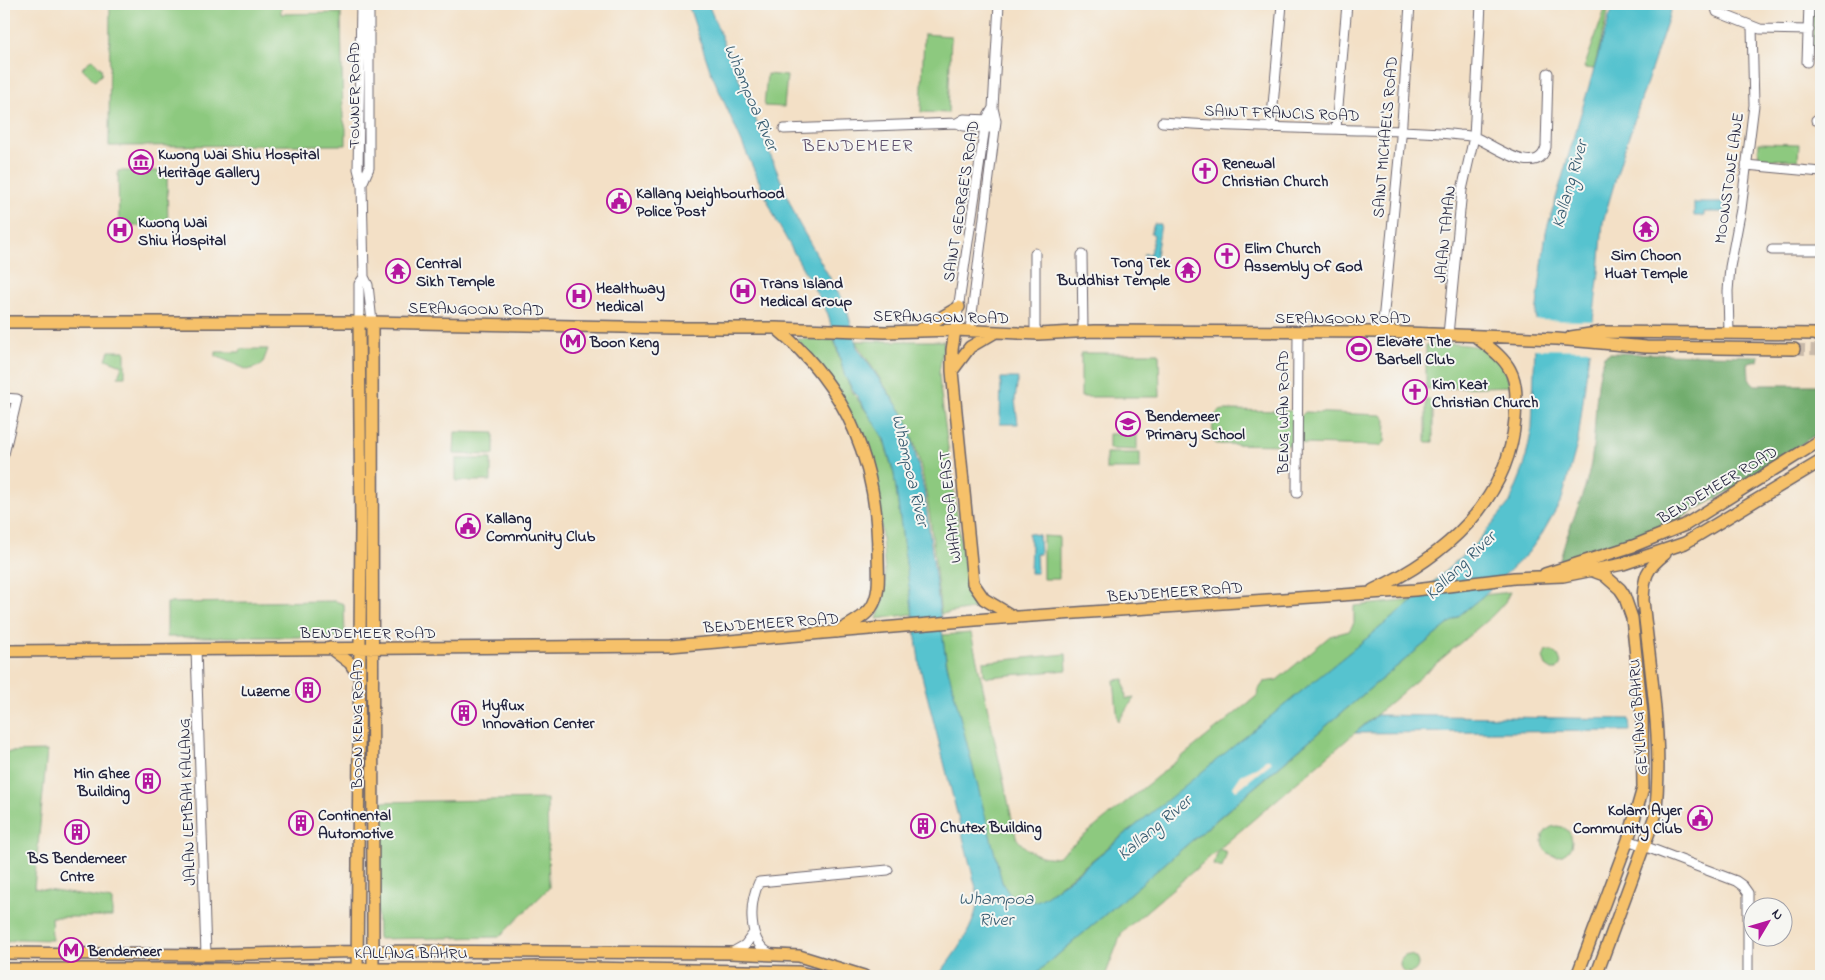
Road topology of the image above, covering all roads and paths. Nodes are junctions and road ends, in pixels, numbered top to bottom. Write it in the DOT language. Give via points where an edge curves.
graph roads {
  1 [pos="361,4"];
  2 [pos="369,4"];
  3 [pos="999,4"];
  4 [pos="1282,4"];
  5 [pos="1347,4"];
  6 [pos="1410,4"];
  7 [pos="1481,4"];
  8 [pos="1714,4"];
  9 [pos="1809,4"];
  10 [pos="1752,27"];
  11 [pos="1809,30"];
  12 [pos="1807,62"];
  13 [pos="1548,73"];
  14 [pos="993,108"];
  15 [pos="1162,122"];
  16 [pos="957,123"];
  17 [pos="986,124"];
  18 [pos="996,125"];
  19 [pos="971,127"];
  20 [pos="1271,128"];
  21 [pos="784,129"];
  22 [pos="1336,129"];
  23 [pos="1401,130"];
  24 [pos="1474,137"];
  25 [pos="983,143"];
  26 [pos="1746,165"];
  27 [pos="1821,172"];
  28 [pos="362,185"];
  29 [pos="1772,250"];
  30 [pos="1821,250"];
  31 [pos="1035,253"];
  32 [pos="1082,255"];
  33 [pos="364,277"];
  34 [pos="958,307"];
  35 [pos="4,322"];
  36 [pos="360,322"];
  37 [pos="372,322"];
  38 [pos="776,328"];
  39 [pos="955,330"];
  40 [pos="970,330"];
  41 [pos="917,331"];
  42 [pos="995,332"];
  43 [pos="1083,332"];
  44 [pos="1298,332"];
  45 [pos="1382,332"];
  46 [pos="1729,333"];
  47 [pos="1038,334"];
  48 [pos="1448,335"];
  49 [pos="1819,335"];
  50 [pos="1475,336"];
  51 [pos="1557,339"];
  52 [pos="1794,349"];
  53 [pos="952,371"];
  54 [pos="4,398"];
  55 [pos="1821,440"];
  56 [pos="4,454"];
  57 [pos="1821,461"];
  58 [pos="1297,493"];
  59 [pos="1672,548"];
  60 [pos="1593,571"];
  61 [pos="1539,576"];
  62 [pos="1368,592"];
  63 [pos="1016,618"];
  64 [pos="836,633"];
  65 [pos="330,648"];
  66 [pos="367,648"];
  67 [pos="196,649"];
  68 [pos="4,651"];
  69 [pos="360,678"];
  70 [pos="1628,840"];
  71 [pos="1644,847"];
  72 [pos="888,870"];
  73 [pos="753,934"];
  74 [pos="358,951"];
  75 [pos="373,951"];
  76 [pos="4,953"];
  77 [pos="730,953"];
  78 [pos="749,954"];
  79 [pos="206,955"];
  80 [pos="774,955"];
  81 [pos="4,969"];
  82 [pos="357,972"];
  83 [pos="373,972"];
  84 [pos="749,973"];
  85 [pos="4,974"];
  86 [pos="817,976"];
  87 [pos="864,976"];
  88 [pos="1577,976"];
  89 [pos="1596,976"];
  90 [pos="1748,976"];
  1 -- 28 [label="street, TOWNER ROAD" via="358,169"];
  2 -- 28 [label="street, TOWNER ROAD" via="368,168"];
  3 -- 14 [label="street, SAINT GEORGE'S ROAD"];
  4 -- 20 [label="street"];
  5 -- 22 [label="street"];
  6 -- 23 [label="street, SAINT MICHAEL'S ROAD"];
  7 -- 24 [label="street, JALAN TAMAN"];
  8 -- 10 [label="street" via="1716,12"];
  9 -- 11 [label="street"];
  10 -- 11 [label="street"];
  10 -- 26 [label="street, MOONSTONE LANE" via="1754,105"];
  11 -- 12 [label="street"];
  13 -- 24 [label="street" via="1546,147 1542,156 1532,160 1516,158"];
  14 -- 17 [label="street, SAINT GEORGE'S ROAD"];
  14 -- 18 [label="street, SAINT GEORGE'S ROAD"];
  15 -- 20 [label="street, SAINT FRANCIS ROAD"];
  16 -- 17 [label="street" via="964,119"];
  16 -- 19 [label="street"];
  16 -- 21 [label="street"];
  17 -- 18 [label="street"];
  17 -- 19 [label="street"];
  17 -- 25 [label="street, SAINT GEORGE'S ROAD"];
  18 -- 40 [label="street, SAINT GEORGE'S ROAD"];
  19 -- 25 [label="street"];
  20 -- 22 [label="street, SAINT FRANCIS ROAD"];
  22 -- 23 [label="street, SAINT FRANCIS ROAD"];
  23 -- 24 [label="street"];
  23 -- 45 [label="street, SAINT MICHAEL'S ROAD"];
  24 -- 48 [label="street, JALAN TAMAN" via="1462,190"];
  25 -- 34 [label="street, SAINT GEORGE'S ROAD"];
  26 -- 27 [label="street"];
  26 -- 46 [label="street, MOONSTONE LANE" via="1730,267"];
  28 -- 33 [label="street, TOWNER ROAD"];
  29 -- 30 [label="street"];
  31 -- 47 [label="street"];
  32 -- 43 [label="street"];
  33 -- 36 [label="street, TOWNER ROAD" via="359,284"];
  33 -- 37 [label="street, TOWNER ROAD" via="368,285"];
  34 -- 39 [label="street, SAINT GEORGE'S ROAD"];
  34 -- 41 [label="main road"];
  35 -- 36 [label="main road, SERANGOON ROAD"];
  36 -- 37 [label="main road, SERANGOON ROAD"];
  36 -- 66 [label="main road, BOON KENG ROAD"];
  37 -- 38 [label="main road, SERANGOON ROAD"];
  37 -- 66 [label="main road, BOON KENG ROAD"];
  38 -- 41 [label="main road, SERANGOON ROAD"];
  38 -- 64 [label="main road" via="802,350 826,379 855,432 871,481 878,525 877,591 871,609"];
  39 -- 40 [label="main road, SERANGOON ROAD"];
  39 -- 41 [label="main road, SERANGOON ROAD"];
  39 -- 53 [label="main road, WHAMPOA EAST"];
  40 -- 42 [label="main road, SERANGOON ROAD"];
  42 -- 47 [label="main road, SERANGOON ROAD"];
  42 -- 53 [label="main road" via="970,347"];
  43 -- 44 [label="main road, SERANGOON ROAD"];
  43 -- 47 [label="main road, SERANGOON ROAD"];
  44 -- 45 [label="main road, SERANGOON ROAD"];
  44 -- 58 [label="street, BENG WAN ROAD"];
  45 -- 48 [label="main road, SERANGOON ROAD"];
  46 -- 49 [label="main road, SERANGOON ROAD"];
  46 -- 51 [label="main road, SERANGOON ROAD" via="1603,332"];
  48 -- 50 [label="main road, SERANGOON ROAD"];
  50 -- 51 [label="main road, SERANGOON ROAD"];
  50 -- 62 [label="main road" via="1501,358 1515,383 1514,432 1500,478 1478,513 1459,532 1419,565"];
  51 -- 52 [label="main road, SERANGOON ROAD" via="1602,344"];
  53 -- 63 [label="main road, WHAMPOA EAST" via="973,584 989,603"];
  54 -- 56 [label="street" via="17,399"];
  55 -- 61 [label="main road, BENDEMEER ROAD" via="1685,525 1634,546"];
  57 -- 59 [label="main road, BENDEMEER ROAD"];
  59 -- 60 [label="main road, BENDEMEER ROAD"];
  59 -- 71 [label="main road, GEYLANG BAHRU" via="1652,564 1644,582 1643,600 1658,743 1655,816"];
  60 -- 61 [label="main road, BENDEMEER ROAD"];
  60 -- 70 [label="main road, GEYLANG BAHRU" via="1614,582 1624,595 1635,640 1644,772 1643,788"];
  61 -- 62 [label="main road, BENDEMEER ROAD"];
  62 -- 63 [label="main road, BENDEMEER ROAD"];
  63 -- 64 [label="main road, BENDEMEER ROAD"];
  64 -- 66 [label="main road, BENDEMEER ROAD" via="670,646"];
  65 -- 66 [label="main road, BENDEMEER ROAD"];
  65 -- 67 [label="main road, BENDEMEER ROAD"];
  65 -- 69 [label="main road" via="350,662"];
  66 -- 69 [label="main road, BOON KENG ROAD"];
  66 -- 75 [label="main road, BOON KENG ROAD"];
  67 -- 68 [label="main road, BENDEMEER ROAD"];
  67 -- 79 [label="street, JALAN LEMBAH KALLANG"];
  69 -- 74 [label="main road, BOON KENG ROAD"];
  70 -- 71 [label="street"];
  70 -- 88 [label="main road, GEYLANG BAHRU"];
  71 -- 89 [label="main road, GEYLANG BAHRU"];
  71 -- 90 [label="street" via="1743,886 1748,893"];
  72 -- 73 [label="street" via="758,882 754,894"];
  73 -- 77 [label="street" via="745,945"];
  73 -- 80 [label="street" via="763,949"];
  74 -- 75 [label="main road, KALLANG BAHRU"];
  74 -- 79 [label="main road, KALLANG BAHRU"];
  74 -- 82 [label="main road, BOON KENG ROAD"];
  75 -- 77 [label="main road, KALLANG BAHRU"];
  75 -- 83 [label="main road, BOON KENG ROAD"];
  76 -- 79 [label="main road, KALLANG BAHRU"];
  76 -- 81 [label="street"];
  77 -- 78 [label="main road, KALLANG BAHRU"];
  78 -- 80 [label="main road, KALLANG BAHRU"];
  78 -- 84 [label="street"];
  80 -- 87 [label="main road, KALLANG BAHRU" via="799,956"];
  81 -- 82 [label="main road, KALLANG BAHRU"];
  81 -- 85 [label="street"];
  82 -- 83 [label="main road, KALLANG BAHRU"];
  83 -- 84 [label="main road, KALLANG BAHRU" via="545,967"];
  84 -- 86 [label="main road, KALLANG BAHRU" via="799,972"];
}
